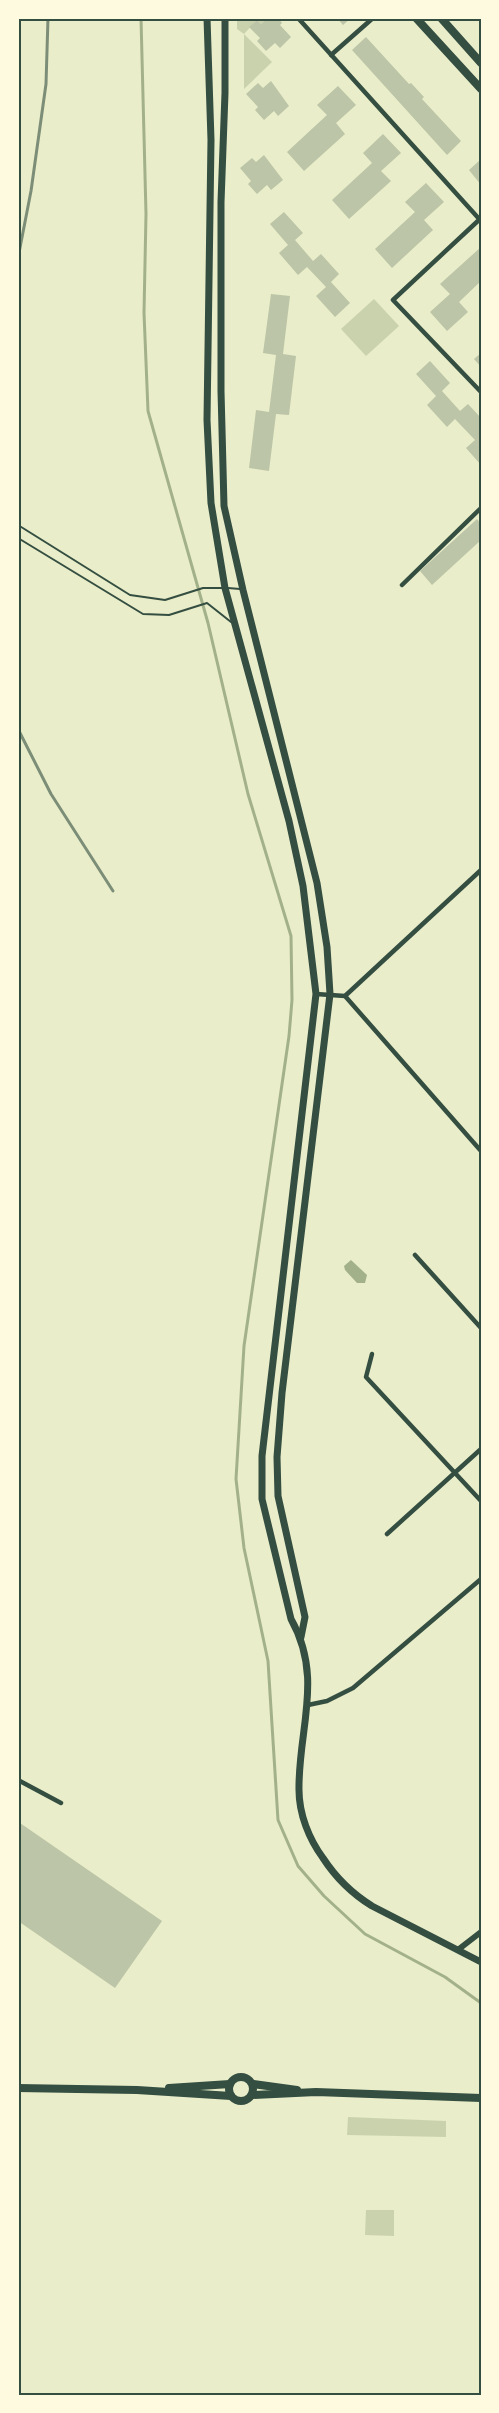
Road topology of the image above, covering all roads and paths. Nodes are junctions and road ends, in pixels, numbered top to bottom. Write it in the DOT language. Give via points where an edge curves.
graph roads {
  1 [pos="207,18"];
  2 [pos="225,18"];
  3 [pos="298,18"];
  4 [pos="373,18"];
  5 [pos="416,18"];
  6 [pos="441,18"];
  7 [pos="332,55"];
  8 [pos="481,63"];
  9 [pos="481,89"];
  10 [pos="211,140"];
  11 [pos="223,142"];
  12 [pos="481,220"];
  13 [pos="208,357"];
  14 [pos="222,358"];
  15 [pos="481,392"];
  16 [pos="481,508"];
  17 [pos="18,525"];
  18 [pos="18,538"];
  19 [pos="402,585"];
  20 [pos="225,588"];
  21 [pos="243,590"];
  22 [pos="234,625"];
  23 [pos="280,739"];
  24 [pos="268,743"];
  25 [pos="481,870"];
  26 [pos="316,994"];
  27 [pos="330,994"];
  28 [pos="345,996"];
  29 [pos="481,1151"];
  30 [pos="415,1255"];
  31 [pos="481,1328"];
  32 [pos="372,1354"];
  33 [pos="481,1449"];
  34 [pos="455,1473"];
  35 [pos="481,1501"];
  36 [pos="387,1534"];
  37 [pos="481,1579"];
  38 [pos="301,1637"];
  39 [pos="308,1705"];
  40 [pos="18,1780"];
  41 [pos="61,1803"];
  42 [pos="481,1932"];
  43 [pos="459,1949"];
  44 [pos="481,1962"];
  45 [pos="230,2084"];
  46 [pos="253,2084"];
  47 [pos="18,2088"];
  48 [pos="137,2090"];
  49 [pos="316,2092"];
  50 [pos="252,2095"];
  51 [pos="231,2096"];
  52 [pos="481,2098"];
  1 -- 10 [label="main road"];
  2 -- 11 [label="main road"];
  3 -- 7 [label="street"];
  4 -- 7 [label="street"];
  5 -- 9 [label="main road"];
  6 -- 8 [label="main road"];
  7 -- 12 [label="street"];
  10 -- 11 [label="main road"];
  10 -- 13 [label="main road"];
  11 -- 14 [label="main road"];
  12 -- 15 [label="street" via="393,300"];
  13 -- 14 [label="main road"];
  13 -- 20 [label="main road" via="211,503"];
  14 -- 21 [label="main road" via="224,506"];
  16 -- 19 [label="street"];
  17 -- 20 [label="lane" via="130,595 165,600 203,588"];
  18 -- 22 [label="lane" via="143,614 169,615 207,603"];
  20 -- 21 [label="lane"];
  20 -- 22 [label="main road"];
  21 -- 23 [label="main road"];
  22 -- 24 [label="main road"];
  23 -- 24 [label="main road"];
  23 -- 27 [label="main road" via="317,884"];
  24 -- 26 [label="main road" via="303,886"];
  25 -- 28 [label="street"];
  26 -- 27 [label="street"];
  26 -- 38 [label="main road" via="262,1456 262,1499 291,1619"];
  27 -- 28 [label="street"];
  27 -- 38 [label="main road" via="277,1457 278,1496 305,1617"];
  28 -- 29 [label="street"];
  30 -- 31 [label="street"];
  32 -- 34 [label="street" via="366,1377"];
  33 -- 34 [label="street"];
  34 -- 35 [label="street"];
  34 -- 36 [label="street"];
  37 -- 39 [label="street" via="353,1688"];
  38 -- 39 [label="main road"];
  39 -- 43 [label="main road" via="298,1792 317,1850 356,1896"];
  40 -- 41 [label="street"];
  42 -- 43 [label="street"];
  43 -- 44 [label="main road"];
  45 -- 46 [label="main road" via="241,2076"];
  45 -- 48 [label="main road"];
  45 -- 51 [label="main road"];
  46 -- 49 [label="main road"];
  46 -- 50 [label="main road"];
  47 -- 48 [label="main road"];
  48 -- 51 [label="main road"];
  49 -- 50 [label="main road"];
  49 -- 52 [label="main road"];
  50 -- 51 [label="main road" via="241,2101"];
}
